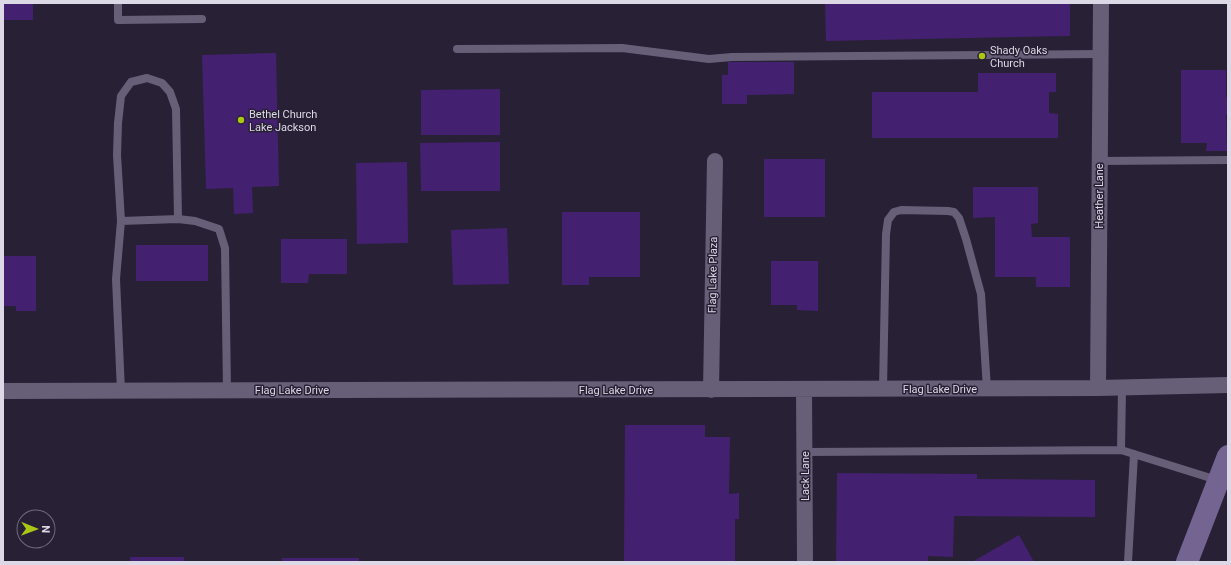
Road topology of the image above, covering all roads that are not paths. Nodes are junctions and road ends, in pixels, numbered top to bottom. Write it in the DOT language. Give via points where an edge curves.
graph roads {
  1 [pos="118,3"];
  2 [pos="1101,3"];
  3 [pos="202,19"];
  4 [pos="457,49"];
  5 [pos="1100,54"];
  6 [pos="1228,160"];
  7 [pos="715,161"];
  8 [pos="1099,161"];
  9 [pos="178,219"];
  10 [pos="121,220"];
  11 [pos="1228,385"];
  12 [pos="1098,388"];
  13 [pos="1122,388"];
  14 [pos="804,389"];
  15 [pos="883,389"];
  16 [pos="987,389"];
  17 [pos="711,390"];
  18 [pos="3,391"];
  19 [pos="121,391"];
  20 [pos="227,391"];
  21 [pos="1121,450"];
  22 [pos="805,452"];
  23 [pos="1134,454"];
  24 [pos="1228,458"];
  25 [pos="1218,481"];
  26 [pos="805,562"];
  27 [pos="1128,562"];
  28 [pos="1187,562"];
  1 -- 3 [label="lane" via="118,20"];
  2 -- 5 [label="street, Heather Lane"];
  4 -- 5 [label="lane" via="622,48 709,59"];
  5 -- 8 [label="street, Heather Lane"];
  6 -- 8 [label="lane"];
  7 -- 17 [label="street, Flag Lake Plaza"];
  8 -- 12 [label="street, Heather Lane"];
  9 -- 10 [label="lane"];
  9 -- 10 [label="lane" via="176,109 170,92 162,83 146,78 131,82 122,96 117,155"];
  9 -- 20 [label="lane" via="219,229 225,248"];
  10 -- 19 [label="lane" via="116,279"];
  11 -- 13 [label="street, Flag Lake Drive"];
  12 -- 13 [label="street, Flag Lake Drive"];
  12 -- 16 [label="street, Flag Lake Drive"];
  13 -- 21 [label="lane"];
  14 -- 15 [label="street, Flag Lake Drive"];
  14 -- 17 [label="street, Flag Lake Drive"];
  14 -- 22 [label="street, Lack Lane"];
  15 -- 16 [label="street, Flag Lake Drive"];
  15 -- 16 [label="lane" via="886,234 888,220 894,212 901,210 948,211 954,212 960,218 981,294"];
  17 -- 20 [label="street, Flag Lake Drive"];
  18 -- 19 [label="street, Flag Lake Drive"];
  19 -- 20 [label="street, Flag Lake Drive"];
  21 -- 22 [label="lane"];
  21 -- 23 [label="lane"];
  22 -- 26 [label="street, Lack Lane"];
  23 -- 25 [label="lane"];
  23 -- 27 [label="lane"];
  24 -- 25 [label="main road"];
  25 -- 28 [label="main road"];
}
